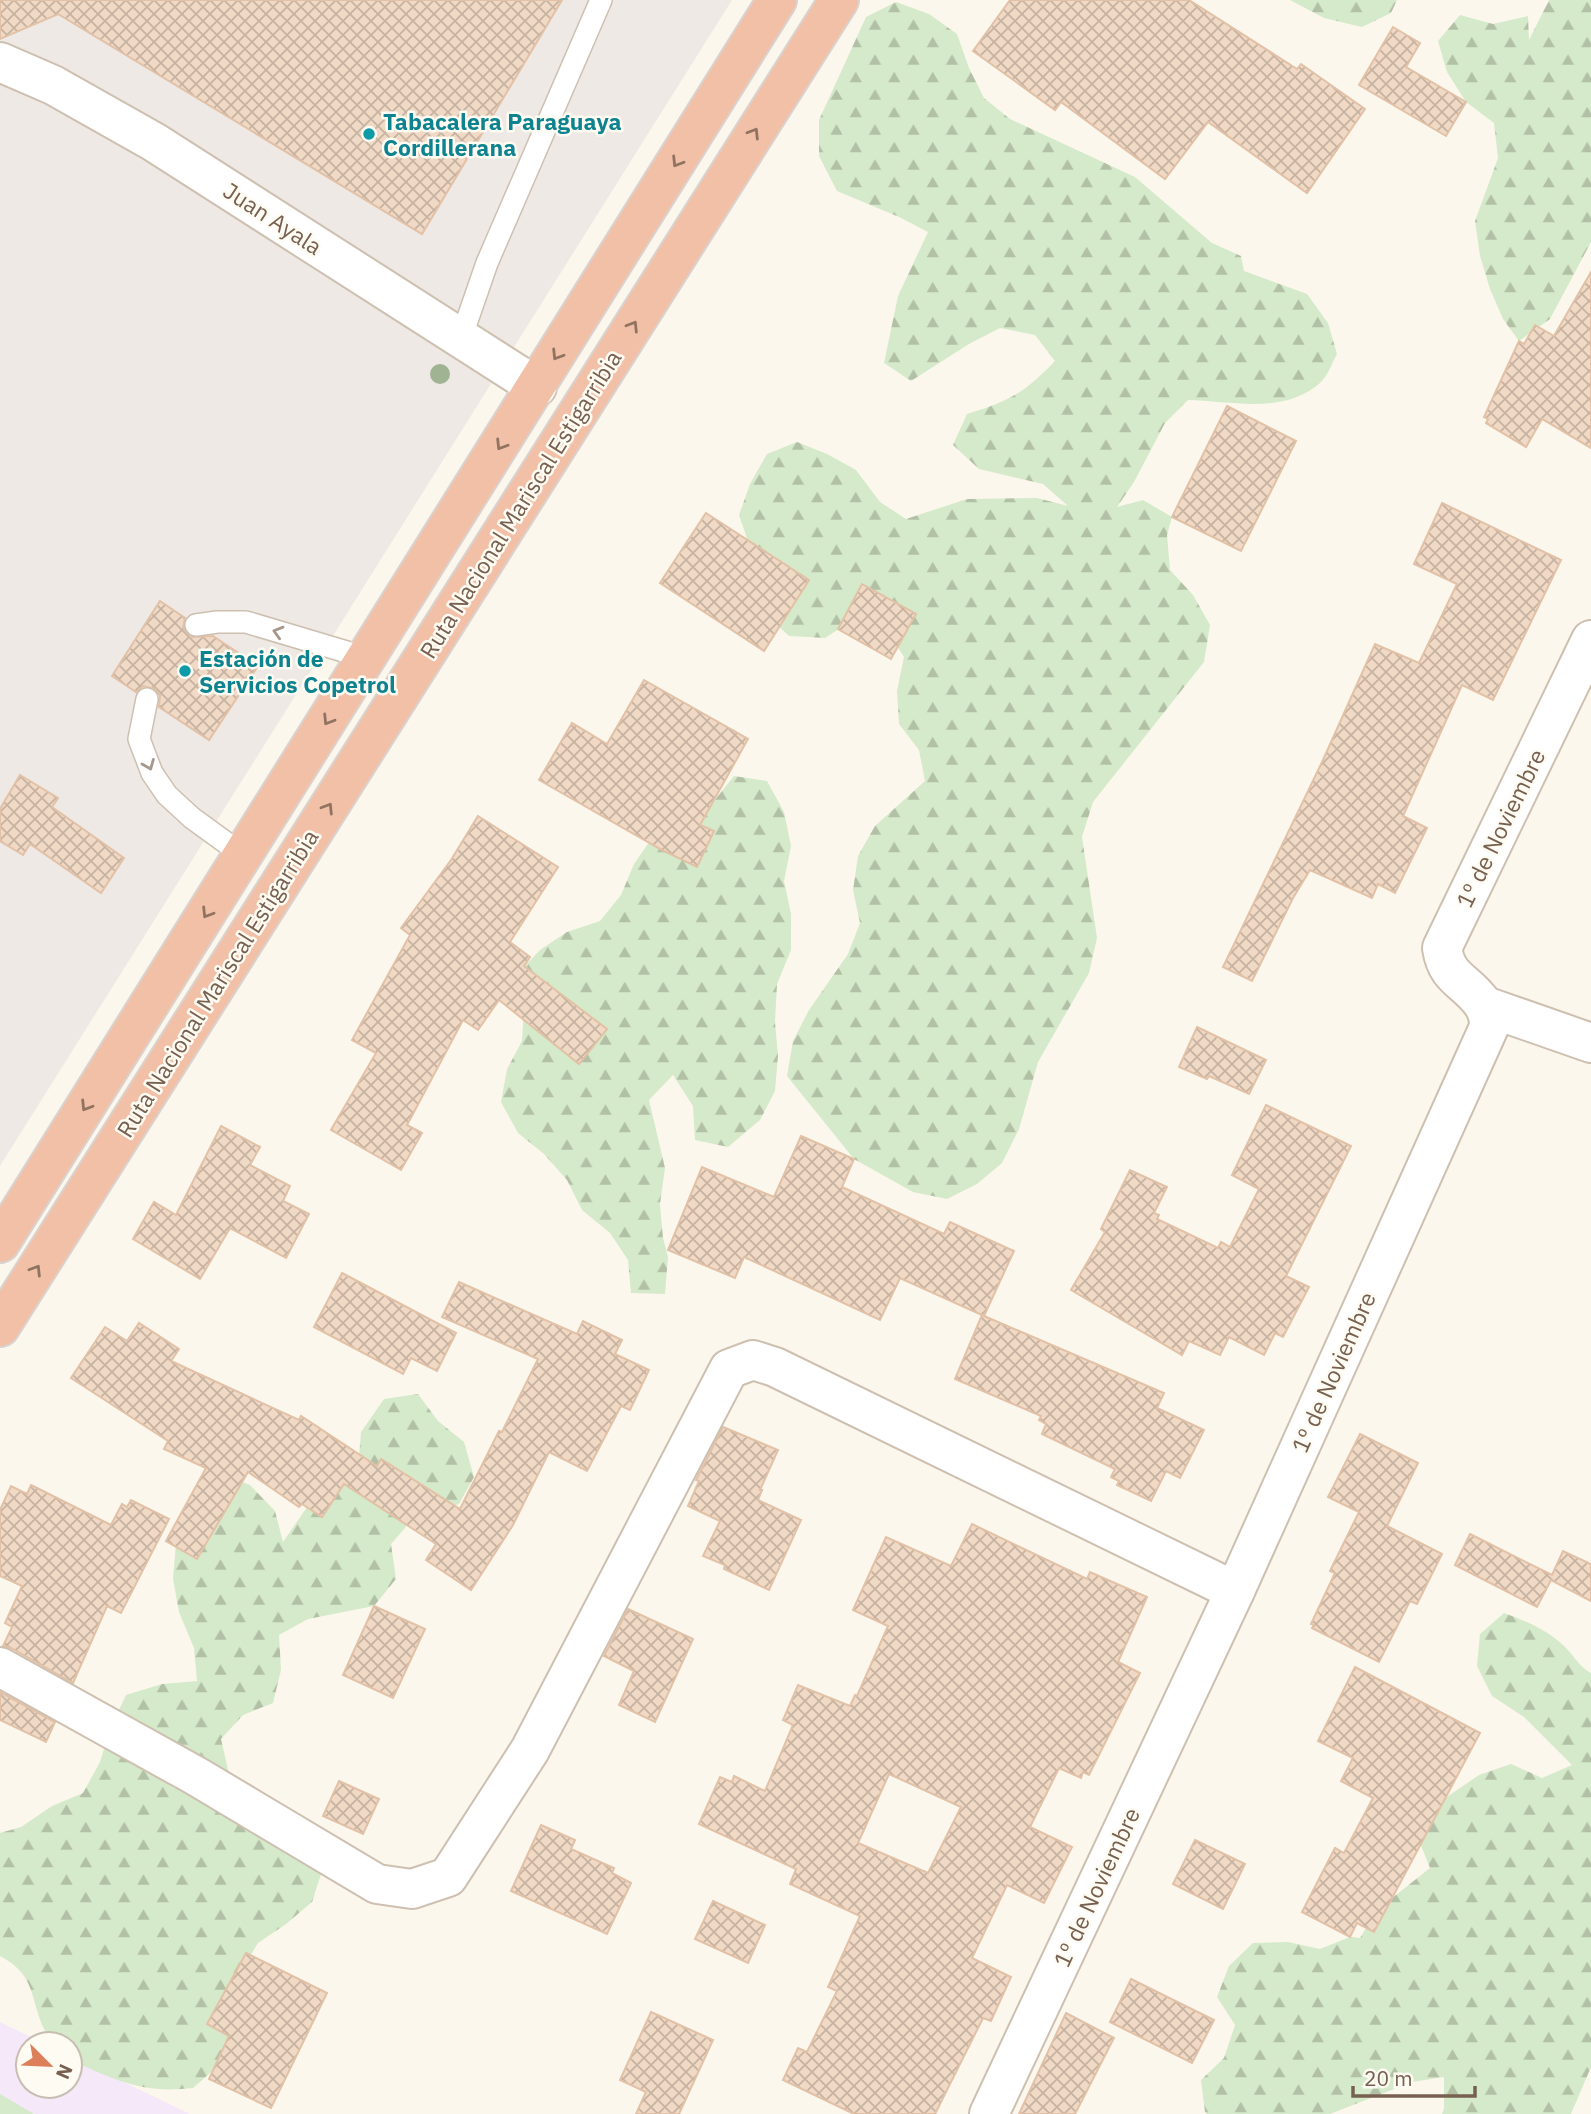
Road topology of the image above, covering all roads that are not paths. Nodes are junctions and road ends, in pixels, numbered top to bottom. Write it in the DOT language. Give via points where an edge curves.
graph roads {
  1 [pos="601,0"];
  2 [pos="777,0"];
  3 [pos="839,0"];
  4 [pos="0,62"];
  5 [pos="461,338"];
  6 [pos="537,387"];
  7 [pos="196,625"];
  8 [pos="1591,640"];
  9 [pos="367,657"];
  10 [pos="147,699"];
  11 [pos="243,855"];
  12 [pos="1485,1006"];
  13 [pos="1591,1043"];
  14 [pos="0,1243"];
  15 [pos="0,1327"];
  16 [pos="1235,1591"];
  17 [pos="0,1667"];
  18 [pos="989,2114"];
  1 -- 5 [label="lane" via="487,263"];
  2 -- 6 [label="highway, Ruta Nacional Mariscal Estigarribia, one-way"];
  15 -- 3 [label="highway, Ruta Nacional Mariscal Estigarribia, one-way"];
  4 -- 5 [label="street, Juan Ayala" via="53,85 154,142"];
  5 -- 6 [label="street, Juan Ayala"];
  6 -- 9 [label="highway, Ruta Nacional Mariscal Estigarribia, one-way"];
  9 -- 7 [label="lane, one-way" via="246,622"];
  8 -- 12 [label="street, 1º de Noviembre" via="1442,948 1452,975"];
  9 -- 11 [label="highway, Ruta Nacional Mariscal Estigarribia, one-way"];
  10 -- 11 [label="lane, one-way" via="139,738 152,773 192,818"];
  11 -- 14 [label="highway, Ruta Nacional Mariscal Estigarribia, one-way"];
  12 -- 13 [label="street"];
  12 -- 16 [label="street, 1º de Noviembre" via="1490,1024"];
  16 -- 17 [label="street" via="775,1367 752,1360 729,1369 530,1750 448,1877 412,1889 377,1884"];
  16 -- 18 [label="street, 1º de Noviembre"];
}
